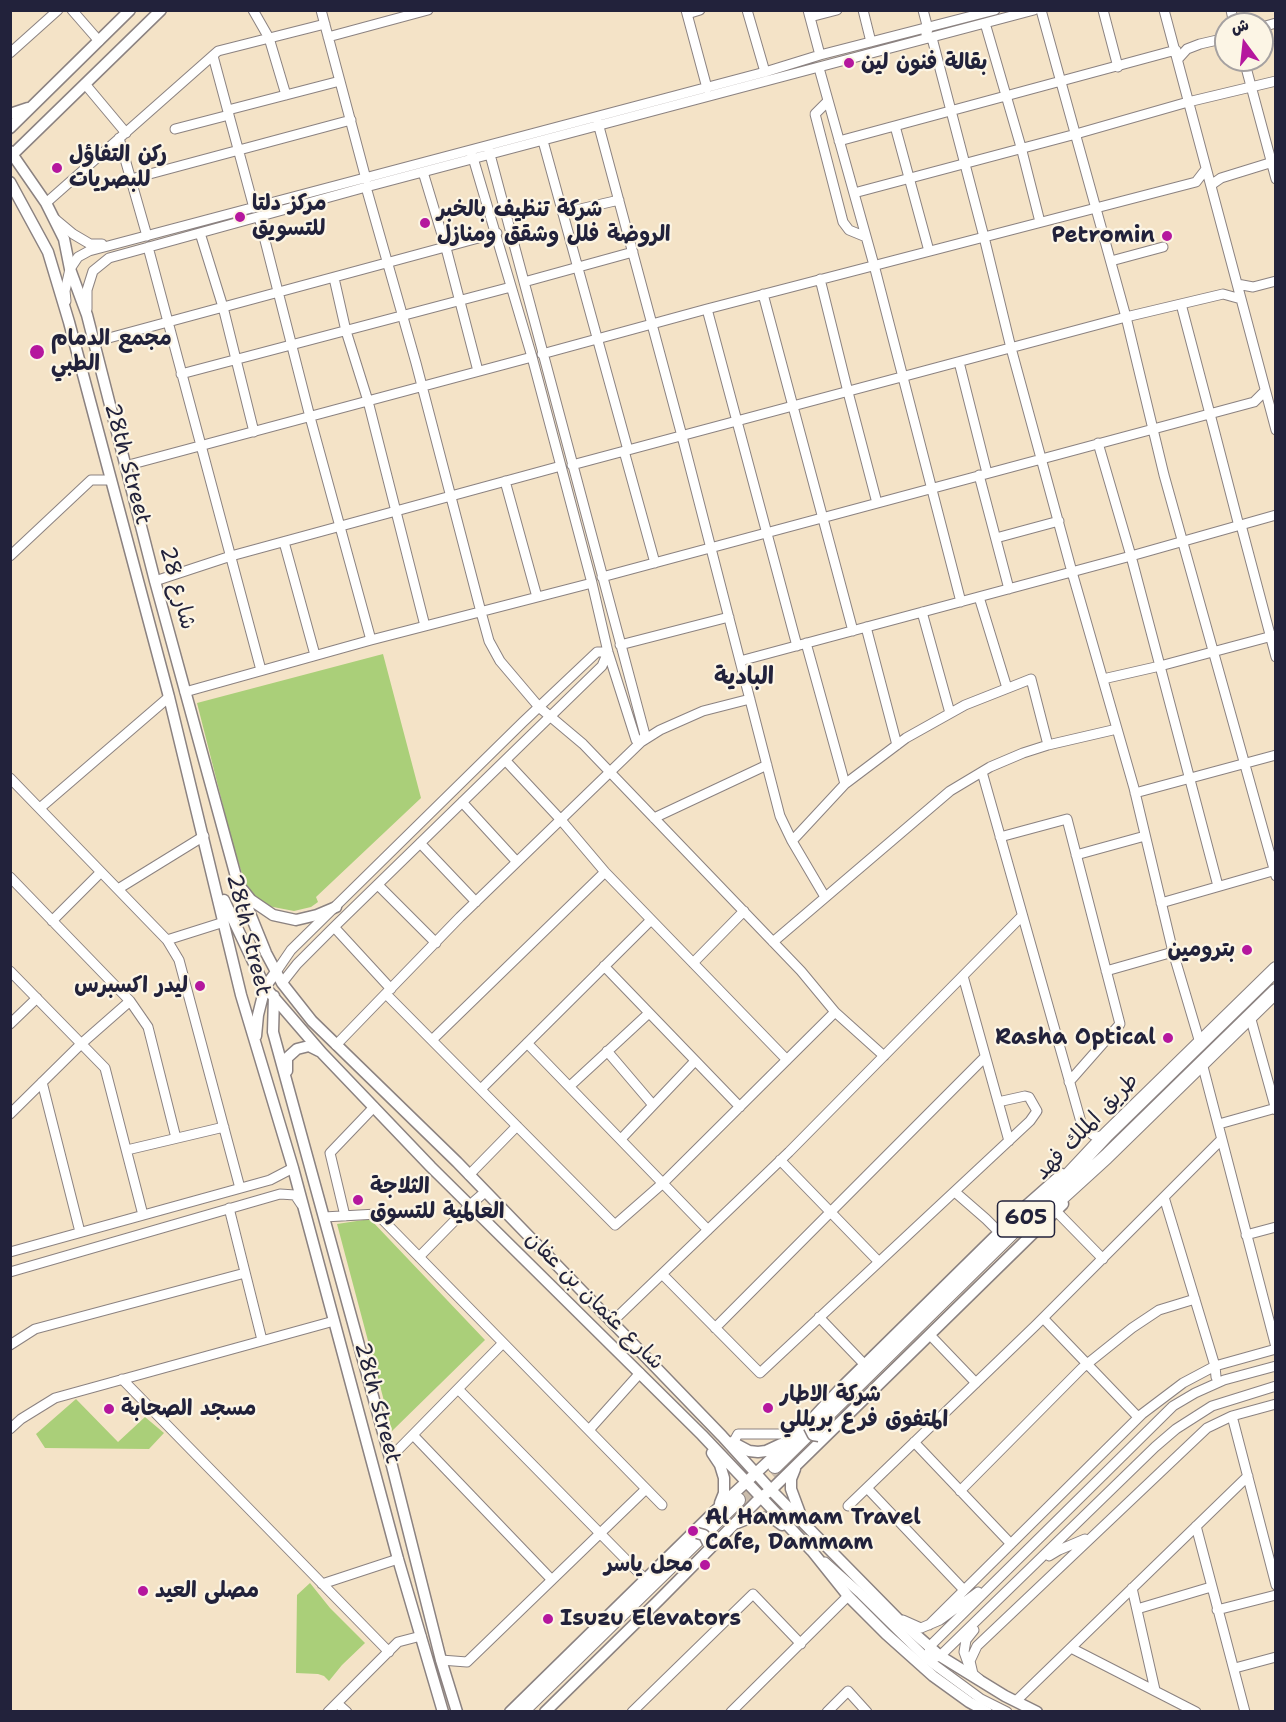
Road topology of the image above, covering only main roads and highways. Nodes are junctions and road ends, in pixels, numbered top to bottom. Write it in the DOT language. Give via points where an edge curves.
graph roads {
  1 [pos="130,10"];
  2 [pos="161,10"];
  3 [pos="34,106"];
  4 [pos="10,114"];
  5 [pos="10,128"];
  6 [pos="28,139"];
  7 [pos="11,154"];
  8 [pos="26,174"];
  9 [pos="10,182"];
  10 [pos="15,194"];
  11 [pos="215,882"];
  12 [pos="238,884"];
  13 [pos="336,907"];
  14 [pos="1275,969"];
  15 [pos="276,972"];
  16 [pos="282,983"];
  17 [pos="265,987"];
  18 [pos="1275,991"];
  19 [pos="274,997"];
  20 [pos="255,1044"];
  21 [pos="322,1053"];
  22 [pos="286,1081"];
  23 [pos="1084,1156"];
  24 [pos="1106,1157"];
  25 [pos="802,1429"];
  26 [pos="702,1435"];
  27 [pos="823,1435"];
  28 [pos="722,1436"];
  29 [pos="799,1462"];
  30 [pos="756,1474"];
  31 [pos="746,1481"];
  32 [pos="771,1490"];
  33 [pos="760,1498"];
  34 [pos="715,1510"];
  35 [pos="734,1524"];
  36 [pos="805,1525"];
  37 [pos="793,1531"];
  38 [pos="694,1534"];
  39 [pos="707,1548"];
  40 [pos="441,1708"];
  41 [pos="550,1710"];
  42 [pos="458,1712"];
  43 [pos="510,1712"];
  44 [pos="521,1712"];
  45 [pos="533,1712"];
  46 [pos="987,1712"];
  47 [pos="1036,1712"];
  1 -- 3 [label="main road"];
  2 -- 6 [label="main road"];
  3 -- 4 [label="main road"];
  3 -- 5 [label="main road"];
  6 -- 7 [label="main road"];
  6 -- 8 [label="main road" via="22,149"];
  7 -- 8 [label="main road, شارع 28"];
  8 -- 12 [label="main road, شارع 28" via="64,239 87,315"];
  9 -- 10 [label="main road, 28th Street"];
  10 -- 11 [label="main road, 28th Street" via="48,252 69,321"];
  11 -- 17 [label="main road, شارع عثمان بن عفان"];
  11 -- 20 [label="main road, 28th Street"];
  12 -- 13 [label="main road" via="251,900 273,915 296,920"];
  12 -- 15 [label="main road, شارع 28"];
  14 -- 23 [label="highway, طريق الملك فهد / 605"];
  15 -- 16 [label="main road, شارع عثمان بن عفان"];
  15 -- 17 [label="main road"];
  16 -- 19 [label="main road"];
  16 -- 28 [label="main road, شارع عثمان بن عفان" via="312,1021 469,1175"];
  17 -- 19 [label="main road, شارع عثمان بن عفان"];
  17 -- 20 [label="main road"];
  18 -- 24 [label="highway, طريق الملك فهد / 605"];
  19 -- 21 [label="main road, شارع عثمان بن عفان"];
  19 -- 22 [label="main road, 28th Street" via="273,1032"];
  20 -- 40 [label="main road, 28th Street" via="293,1168"];
  21 -- 22 [label="main road" via="309,1047 297,1049 287,1058"];
  21 -- 26 [label="main road, شارع عثمان بن عفان"];
  22 -- 42 [label="main road, 28th Street"];
  23 -- 24 [label="highway, طريق الملك فهد / 605" via="777,1469"];
  23 -- 25 [label="main road" via="999,1232"];
  24 -- 27 [label="main road" via="1073,1195"];
  25 -- 27 [label="main road, bridge"];
  25 -- 28 [label="main road" via="780,1446 758,1452"];
  25 -- 30 [label="main road"];
  26 -- 31 [label="main road, شارع عثمان بن عفان"];
  26 -- 34 [label="main road" via="724,1478 724,1493"];
  27 -- 29 [label="main road"];
  28 -- 30 [label="main road, شارع عثمان بن عفان"];
  29 -- 32 [label="main road"];
  29 -- 36 [label="main road" via="790,1489"];
  30 -- 31 [label="main road"];
  30 -- 32 [label="main road, شارع عثمان بن عفان"];
  31 -- 33 [label="main road, شارع عثمان بن عفان"];
  31 -- 34 [label="main road"];
  32 -- 33 [label="main road"];
  32 -- 36 [label="main road, شارع عثمان بن عفان"];
  33 -- 35 [label="main road"];
  33 -- 37 [label="main road, شارع عثمان بن عفان"];
  34 -- 38 [label="main road"];
  35 -- 37 [label="main road" via="760,1517 775,1520"];
  35 -- 39 [label="main road"];
  36 -- 47 [label="main road, شارع عثمان بن عفان" via="940,1656"];
  37 -- 46 [label="main road, شارع عثمان بن عفان" via="886,1634 921,1666"];
  38 -- 39 [label="main road, bridge" via="704,1535"];
  38 -- 43 [label="main road"];
  39 -- 41 [label="main road"];
  44 -- 45 [label="highway" via="740,1502 659,1589"];
}
